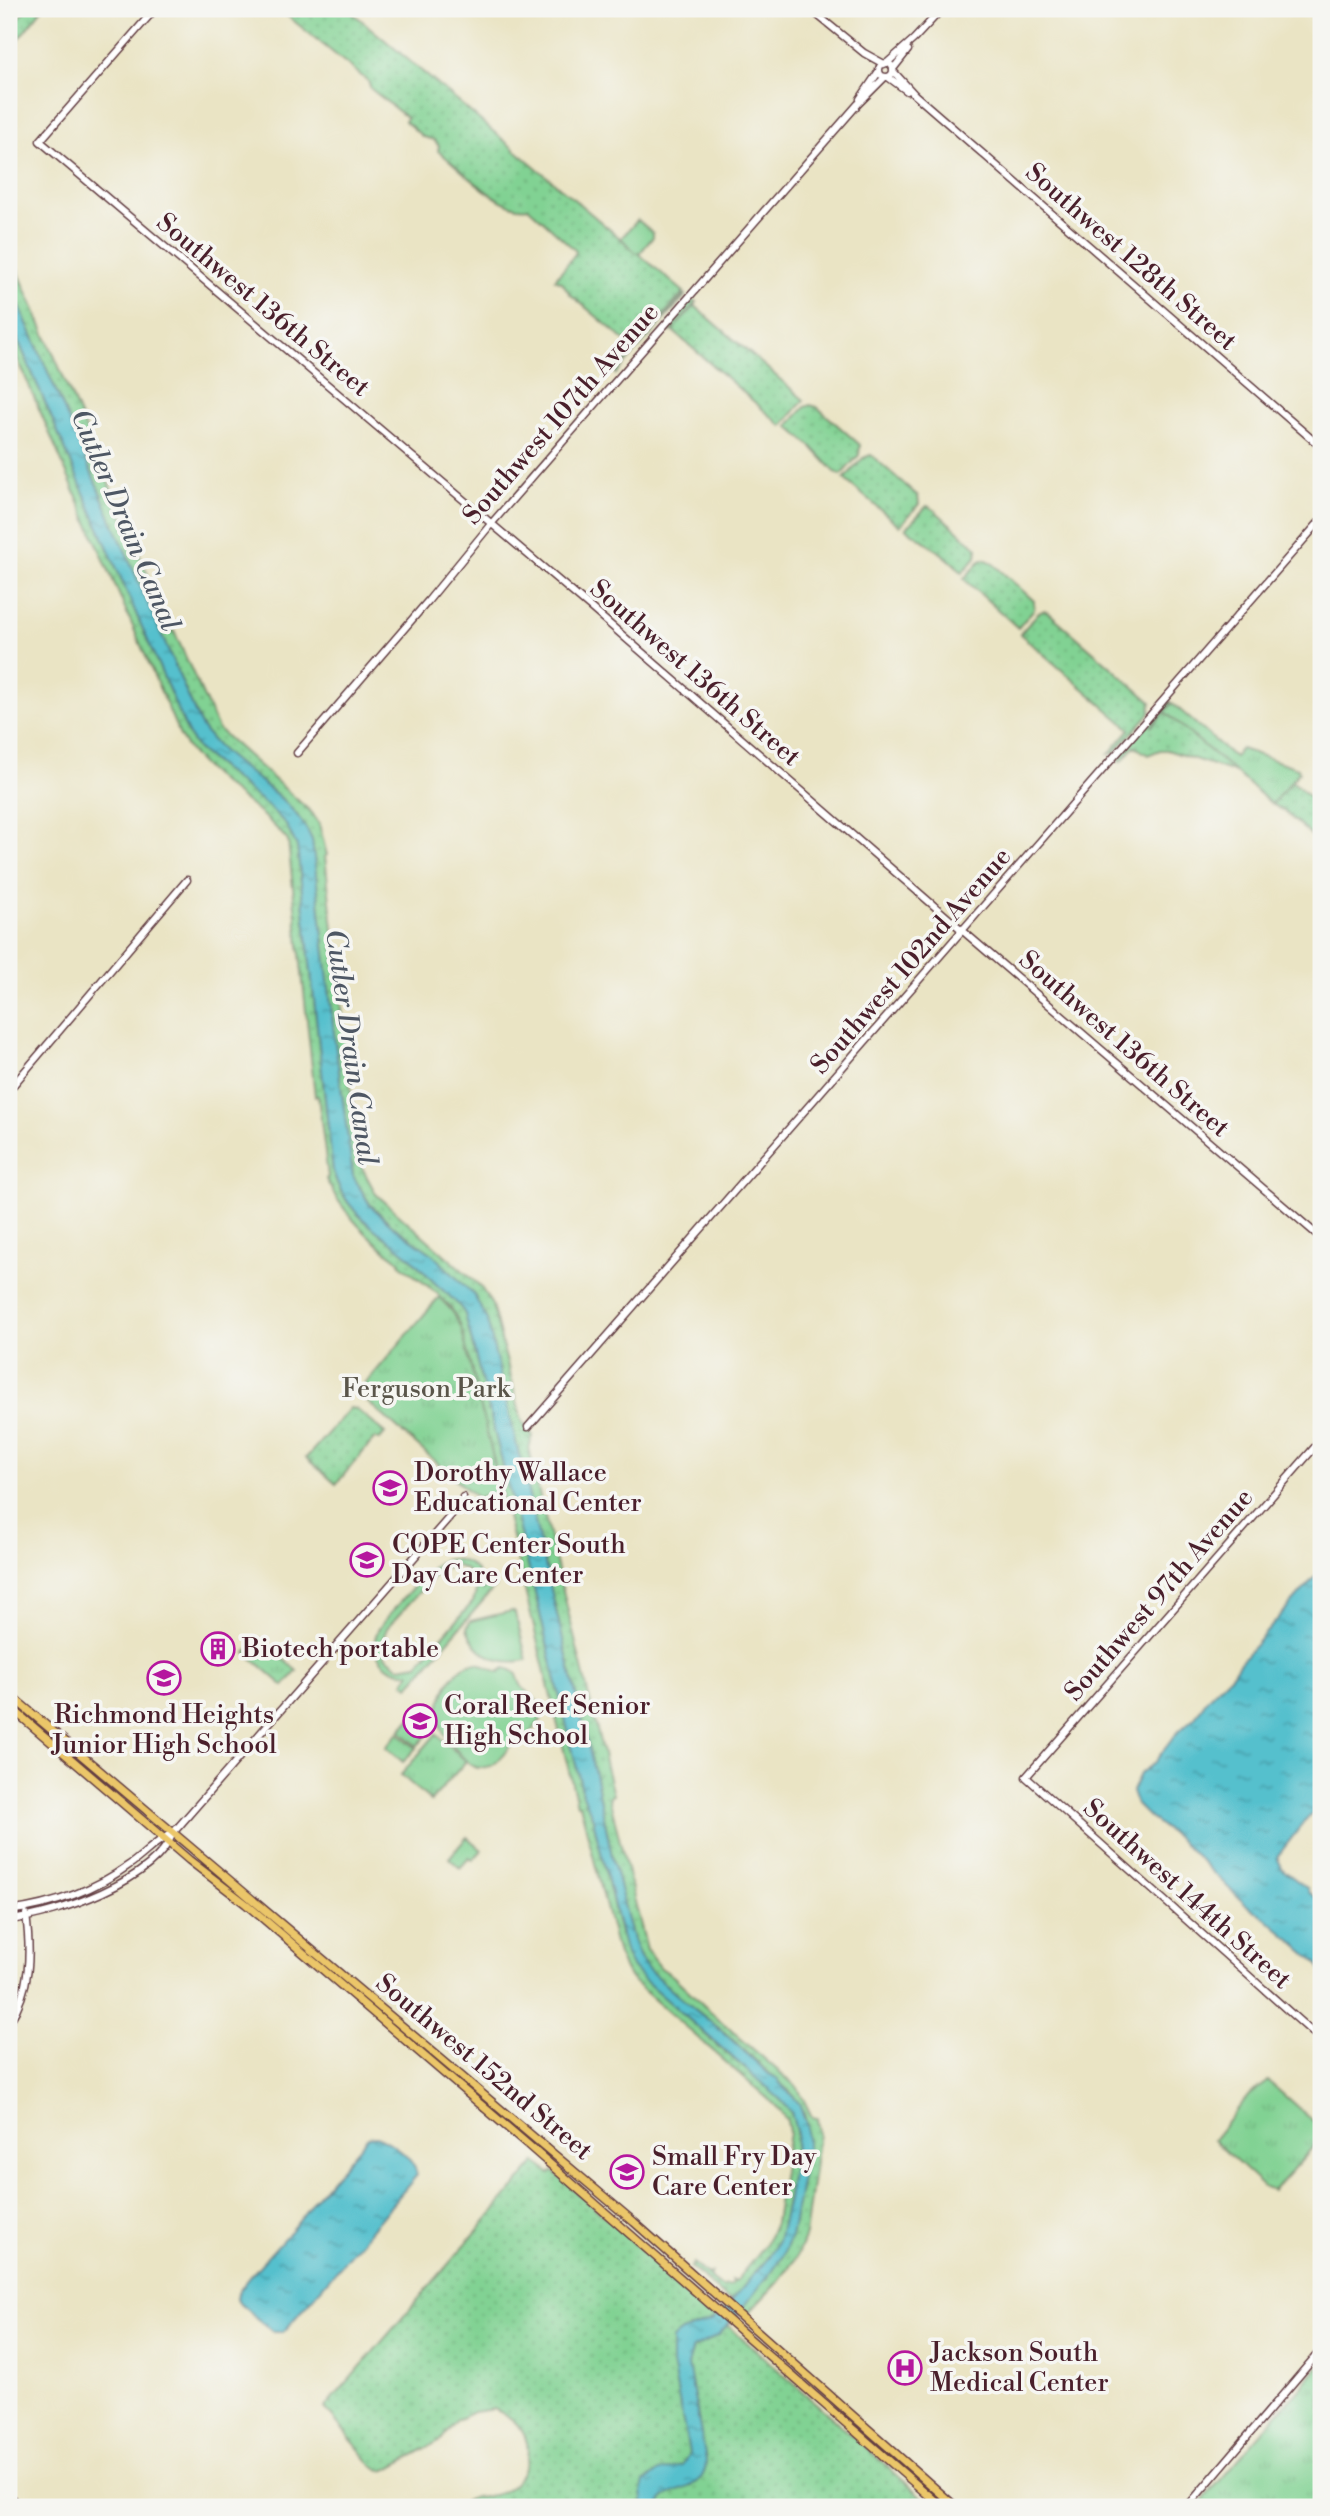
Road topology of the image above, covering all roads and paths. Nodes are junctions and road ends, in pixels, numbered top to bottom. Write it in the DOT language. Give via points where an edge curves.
graph roads {
  1 [pos="155,9"];
  2 [pos="810,9"];
  3 [pos="942,9"];
  4 [pos="914,39"];
  5 [pos="864,53"];
  6 [pos="886,64"];
  7 [pos="879,71"];
  8 [pos="890,74"];
  9 [pos="858,104"];
  10 [pos="1321,447"];
  11 [pos="1321,520"];
  12 [pos="491,524"];
  13 [pos="297,752"];
  14 [pos="187,880"];
  15 [pos="963,932"];
  16 [pos="9,1090"];
  17 [pos="1321,1238"];
  18 [pos="528,1427"];
  19 [pos="1321,1440"];
  20 [pos="463,1497"];
  21 [pos="9,1693"];
  22 [pos="9,1706"];
  23 [pos="57,1734"];
  24 [pos="50,1742"];
  25 [pos="1026,1777"];
  26 [pos="173,1833"];
  27 [pos="166,1840"];
  28 [pos="26,1908"];
  29 [pos="9,1911"];
  30 [pos="27,1918"];
  31 [pos="9,1920"];
  32 [pos="9,2023"];
  33 [pos="1321,2040"];
  34 [pos="1321,2350"];
  35 [pos="9,2497"];
  36 [pos="21,2507"];
  37 [pos="942,2507"];
  38 [pos="957,2507"];
  39 [pos="1187,2507"];
  1 -- 12 [label="street, Southwest 136th Street" via="40,141"];
  2 -- 5 [label="street"];
  3 -- 4 [label="street, Southwest 107th Avenue"];
  4 -- 6 [label="street, Southwest 107th Avenue"];
  4 -- 8 [label="street, Southwest 107th Avenue"];
  5 -- 6 [label="street"];
  5 -- 7 [label="street"];
  6 -- 7 [label="street, Southwest 107th Avenue"];
  6 -- 8 [label="street"];
  7 -- 8 [label="street"];
  7 -- 9 [label="street, Southwest 107th Avenue"];
  8 -- 9 [label="street, Southwest 107th Avenue"];
  8 -- 10 [label="street, Southwest 128th Street"];
  9 -- 12 [label="street, Southwest 107th Avenue"];
  11 -- 15 [label="street, Southwest 102nd Avenue"];
  12 -- 13 [label="street, Southwest 107th Avenue"];
  12 -- 15 [label="street, Southwest 136th Street"];
  14 -- 16 [label="street"];
  15 -- 17 [label="street, Southwest 136th Street"];
  15 -- 18 [label="street, Southwest 102nd Avenue"];
  19 -- 25 [label="street, Southwest 97th Avenue"];
  20 -- 26 [label="street"];
  21 -- 23 [label="main road, Southwest 152nd Street"];
  22 -- 24 [label="main road, Southwest 152nd Street"];
  23 -- 24 [label="main road"];
  23 -- 26 [label="main road, Southwest 152nd Street"];
  24 -- 27 [label="main road, Southwest 152nd Street"];
  25 -- 33 [label="street, Southwest 144th Street"];
  26 -- 27 [label="street"];
  26 -- 38 [label="main road, Southwest 152nd Street" via="738,2314"];
  27 -- 28 [label="street" via="105,1881 70,1897"];
  27 -- 30 [label="street" via="143,1867 104,1892"];
  27 -- 37 [label="main road, Southwest 152nd Street" via="732,2321"];
  28 -- 29 [label="street"];
  28 -- 30 [label="street"];
  30 -- 31 [label="street"];
  30 -- 32 [label="street" via="28,1979"];
  34 -- 39 [label="street"];
  35 -- 36 [label="street"];
}
